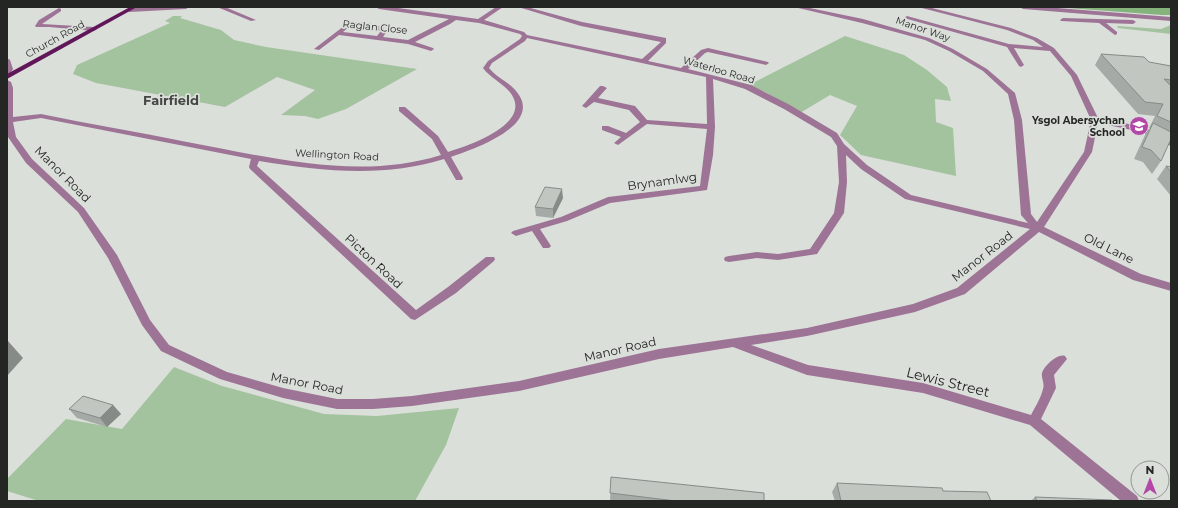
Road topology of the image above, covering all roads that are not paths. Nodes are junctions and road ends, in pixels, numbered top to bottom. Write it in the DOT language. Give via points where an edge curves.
graph roads {
  1 [pos="186,7"];
  2 [pos="220,7"];
  3 [pos="379,7"];
  4 [pos="500,7"];
  5 [pos="520,7"];
  6 [pos="796,7"];
  7 [pos="921,7"];
  8 [pos="1023,7"];
  9 [pos="131,8"];
  10 [pos="389,8"];
  11 [pos="60,10"];
  12 [pos="455,17"];
  13 [pos="907,18"];
  14 [pos="1155,18"];
  15 [pos="1171,19"];
  16 [pos="254,20"];
  17 [pos="1063,20"];
  18 [pos="479,21"];
  19 [pos="1100,21"];
  20 [pos="94,29"];
  21 [pos="338,33"];
  22 [pos="1115,33"];
  23 [pos="525,36"];
  24 [pos="379,38"];
  25 [pos="409,42"];
  26 [pos="1009,46"];
  27 [pos="431,49"];
  28 [pos="1052,49"];
  29 [pos="317,50"];
  30 [pos="7,60"];
  31 [pos="644,61"];
  32 [pos="766,64"];
  33 [pos="1021,65"];
  34 [pos="683,70"];
  35 [pos="7,76"];
  36 [pos="709,76"];
  37 [pos="7,82"];
  38 [pos="603,88"];
  39 [pos="593,99"];
  40 [pos="586,106"];
  41 [pos="402,109"];
  42 [pos="9,120"];
  43 [pos="1094,120"];
  44 [pos="645,122"];
  45 [pos="711,127"];
  46 [pos="605,128"];
  47 [pos="627,136"];
  48 [pos="618,143"];
  49 [pos="1171,144"];
  50 [pos="841,146"];
  51 [pos="448,157"];
  52 [pos="256,158"];
  53 [pos="459,178"];
  54 [pos="535,228"];
  55 [pos="1038,228"];
  56 [pos="516,233"];
  57 [pos="546,246"];
  58 [pos="490,259"];
  59 [pos="729,259"];
  60 [pos="1171,287"];
  61 [pos="733,343"];
  62 [pos="1061,359"];
  63 [pos="1034,421"];
  64 [pos="1132,501"];
  1 -- 9 [label="street"];
  2 -- 16 [label="street"];
  3 -- 10 [label="street, Waterloo Road"];
  4 -- 18 [label="street"];
  5 -- 31 [label="street" via="581,24 664,39 664,42"];
  6 -- 55 [label="street, Manor Way" via="863,21 926,39 985,70 1011,93 1018,120 1026,215"];
  7 -- 28 [label="street" via="1009,30 1035,39"];
  8 -- 14 [label="street"];
  9 -- 20 [label="main road, Church Road"];
  10 -- 12 [label="street, Waterloo Road"];
  11 -- 20 [label="street" via="41,21 38,26"];
  12 -- 18 [label="street, Waterloo Road"];
  12 -- 25 [label="street, Raglan Close"];
  13 -- 26 [label="street"];
  14 -- 15 [label="street"];
  14 -- 19 [label="street" via="1142,21"];
  17 -- 19 [label="street"];
  18 -- 23 [label="street, Waterloo Road"];
  19 -- 22 [label="street"];
  20 -- 35 [label="main road, Church Road"];
  21 -- 24 [label="street, Raglan Close"];
  21 -- 24 [label="street" via="353,24 380,28 384,31"];
  21 -- 29 [label="street, Raglan Close"];
  23 -- 31 [label="street, Waterloo Road"];
  23 -- 51 [label="street, Wellington Road" via="523,40 490,62 486,68 490,75 518,98 520,110 512,123 495,136"];
  24 -- 25 [label="street, Raglan Close"];
  25 -- 27 [label="street"];
  26 -- 28 [label="street"];
  26 -- 33 [label="street"];
  28 -- 43 [label="street" via="1074,75"];
  30 -- 35 [label="street" via="10,69"];
  31 -- 34 [label="street, Waterloo Road"];
  32 -- 34 [label="street" via="708,50 703,51"];
  34 -- 36 [label="street, Waterloo Road"];
  36 -- 45 [label="street, Brynamlwg"];
  36 -- 50 [label="street, Waterloo Road" via="748,87 787,107 834,135"];
  37 -- 42 [label="street, Manor Road"];
  38 -- 39 [label="street"];
  39 -- 40 [label="street"];
  39 -- 44 [label="street" via="632,108"];
  41 -- 51 [label="street" via="435,138"];
  42 -- 52 [label="street, Wellington Road" via="41,116"];
  42 -- 61 [label="street, Manor Road" via="12,137 29,161 81,210 113,257 146,322 166,348 224,376 283,393 337,404 373,404 519,386 659,354"];
  43 -- 49 [label="street" via="1150,132"];
  43 -- 55 [label="street, Manor Road" via="1088,152"];
  44 -- 45 [label="street"];
  44 -- 47 [label="street"];
  45 -- 54 [label="street, Brynamlwg" via="704,188 608,200"];
  46 -- 47 [label="street"];
  47 -- 48 [label="street"];
  50 -- 55 [label="street, Waterloo Road" via="864,167 908,197"];
  50 -- 59 [label="street" via="843,182 839,212 813,252 778,258 758,255"];
  51 -- 52 [label="street, Wellington Road" via="414,165 371,169 310,166"];
  51 -- 53 [label="street"];
  52 -- 58 [label="street, Picton Road" via="253,167 415,316"];
  54 -- 56 [label="street, Brynamlwg"];
  54 -- 57 [label="street"];
  55 -- 60 [label="street, Old Lane" via="1137,277"];
  55 -- 61 [label="street, Manor Road" via="961,291 907,309 807,332"];
  61 -- 63 [label="street, Lewis Street" via="807,370 923,388"];
  62 -- 63 [label="street" via="1048,374 1050,388"];
  63 -- 64 [label="street, Lewis Street"];
}
